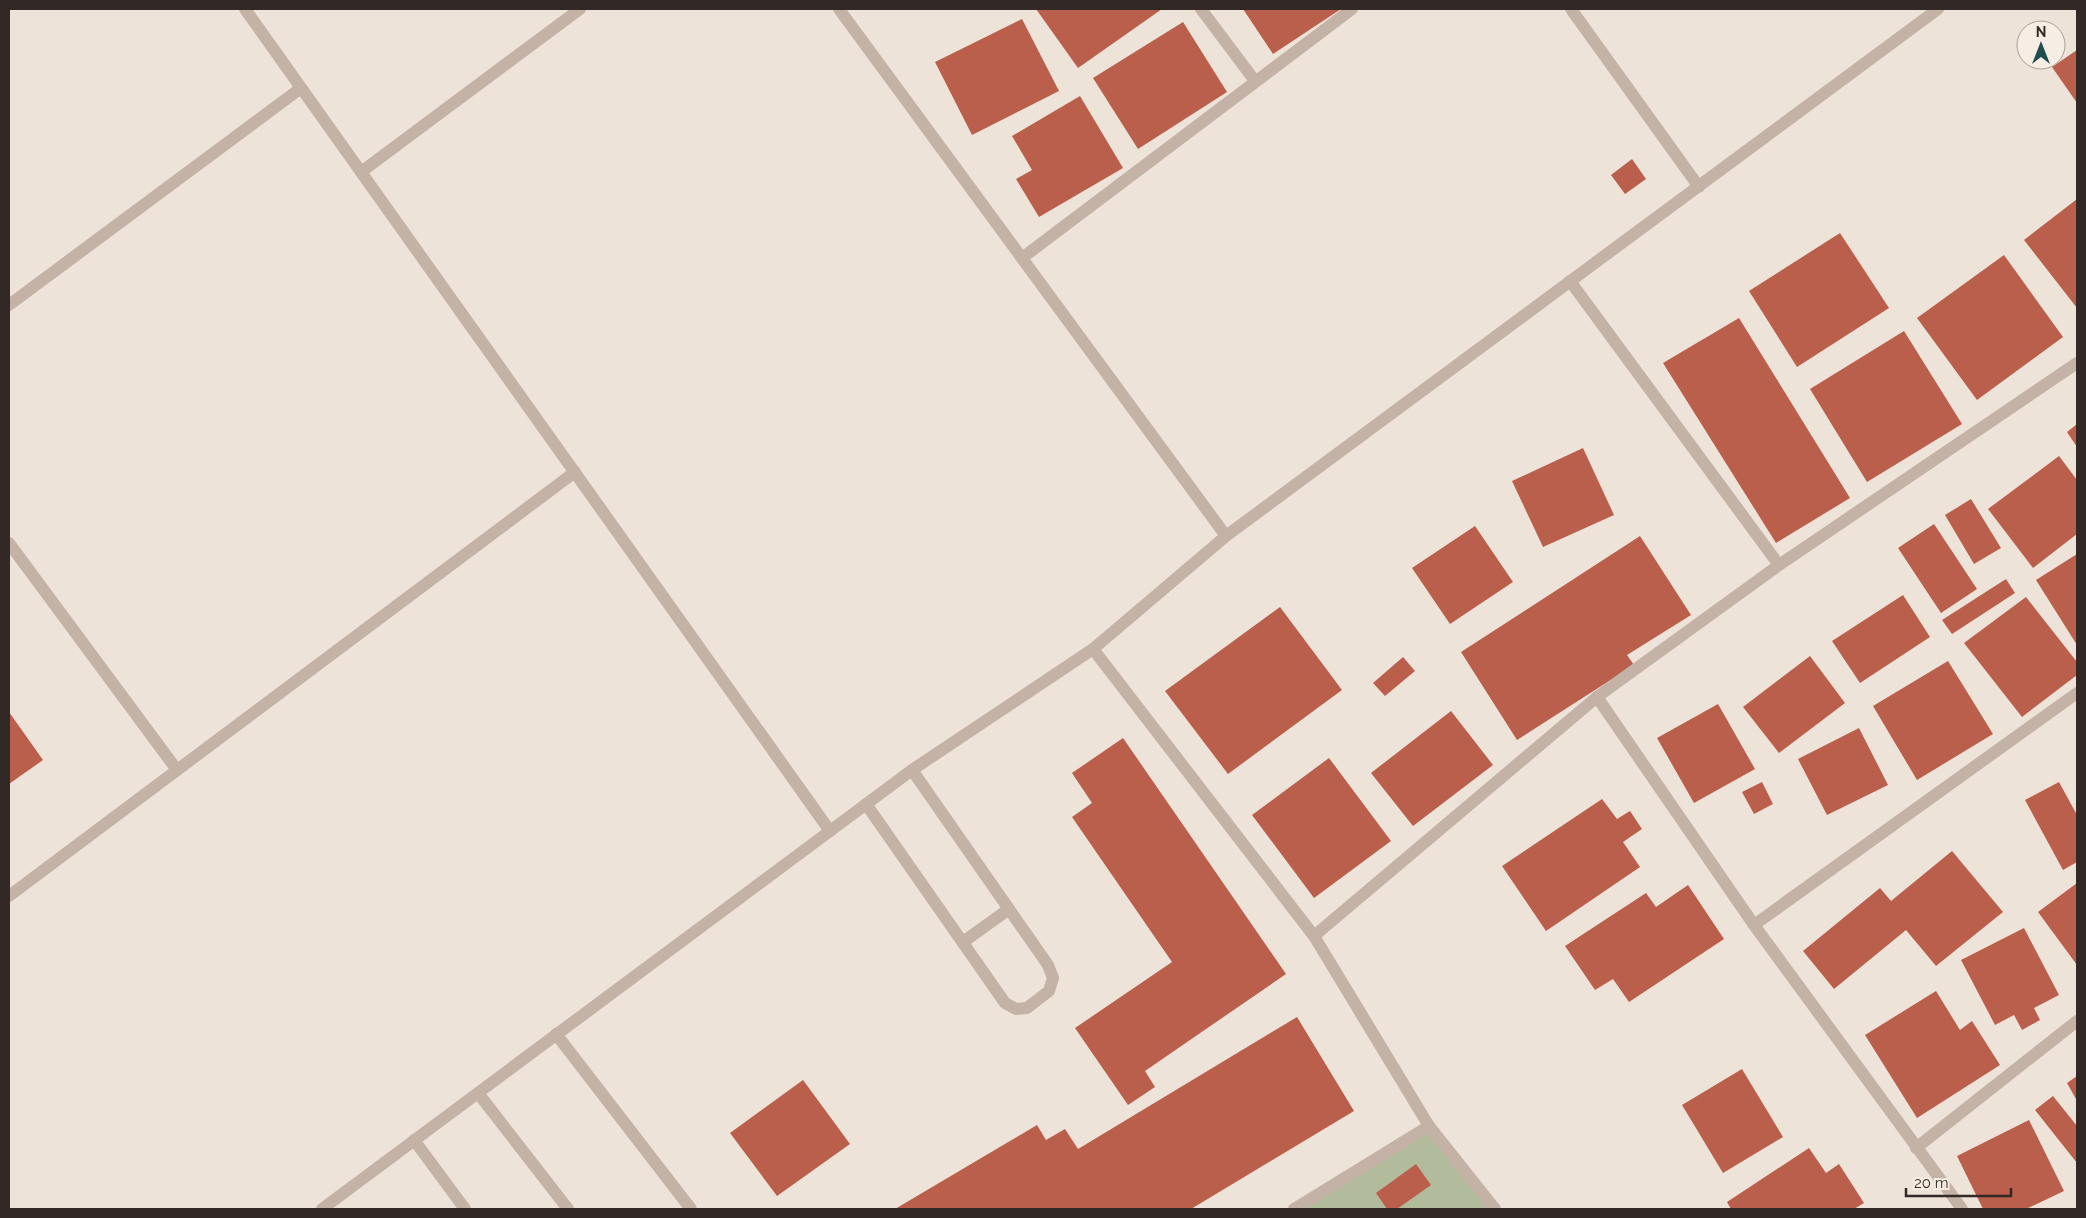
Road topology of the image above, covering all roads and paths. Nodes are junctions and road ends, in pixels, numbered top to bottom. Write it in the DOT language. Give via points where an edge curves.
graph roads {
  1 [pos="245,9"];
  2 [pos="580,9"];
  3 [pos="839,9"];
  4 [pos="1201,9"];
  5 [pos="1352,9"];
  6 [pos="1571,9"];
  7 [pos="1938,9"];
  8 [pos="1255,81"];
  9 [pos="301,88"];
  10 [pos="361,172"];
  11 [pos="1699,187"];
  12 [pos="1022,258"];
  13 [pos="1570,281"];
  14 [pos="9,305"];
  15 [pos="2077,363"];
  16 [pos="574,472"];
  17 [pos="1226,536"];
  18 [pos="9,543"];
  19 [pos="1779,565"];
  20 [pos="1093,649"];
  21 [pos="2077,693"];
  22 [pos="1597,697"];
  23 [pos="177,770"];
  24 [pos="912,770"];
  25 [pos="866,804"];
  26 [pos="830,831"];
  27 [pos="9,896"];
  28 [pos="1009,909"];
  29 [pos="1754,925"];
  30 [pos="1314,936"];
  31 [pos="962,942"];
  32 [pos="2077,1021"];
  33 [pos="556,1034"];
  34 [pos="478,1093"];
  35 [pos="1429,1126"];
  36 [pos="414,1140"];
  37 [pos="1916,1148"];
  38 [pos="322,1209"];
  39 [pos="465,1209"];
  40 [pos="568,1209"];
  41 [pos="691,1209"];
  42 [pos="1294,1209"];
  43 [pos="1494,1209"];
  44 [pos="1962,1209"];
  1 -- 9 [label="street"];
  2 -- 10 [label="street"];
  3 -- 12 [label="street"];
  4 -- 8 [label="street"];
  5 -- 8 [label="street"];
  6 -- 11 [label="street"];
  7 -- 11 [label="street"];
  8 -- 12 [label="street"];
  9 -- 10 [label="street"];
  9 -- 14 [label="street"];
  10 -- 16 [label="street"];
  11 -- 13 [label="street"];
  12 -- 17 [label="street"];
  13 -- 17 [label="street"];
  13 -- 19 [label="street"];
  15 -- 19 [label="street"];
  16 -- 23 [label="street"];
  16 -- 26 [label="street"];
  17 -- 20 [label="street"];
  18 -- 23 [label="street"];
  19 -- 22 [label="street"];
  20 -- 24 [label="street"];
  20 -- 30 [label="street"];
  21 -- 29 [label="street"];
  22 -- 29 [label="street"];
  22 -- 30 [label="street"];
  23 -- 27 [label="street"];
  24 -- 25 [label="street"];
  24 -- 28 [label="street"];
  25 -- 26 [label="street"];
  25 -- 31 [label="street"];
  26 -- 33 [label="street"];
  28 -- 31 [label="street"];
  28 -- 31 [label="street" via="1048,965 1053,978 1049,991 1027,1008 1016,1009 1005,1003"];
  29 -- 37 [label="street"];
  30 -- 35 [label="street"];
  32 -- 37 [label="street"];
  33 -- 34 [label="street"];
  33 -- 41 [label="street"];
  34 -- 36 [label="street"];
  34 -- 40 [label="street"];
  35 -- 42 [label="street"];
  35 -- 43 [label="street"];
  36 -- 38 [label="street"];
  36 -- 39 [label="street"];
  37 -- 44 [label="street"];
}
